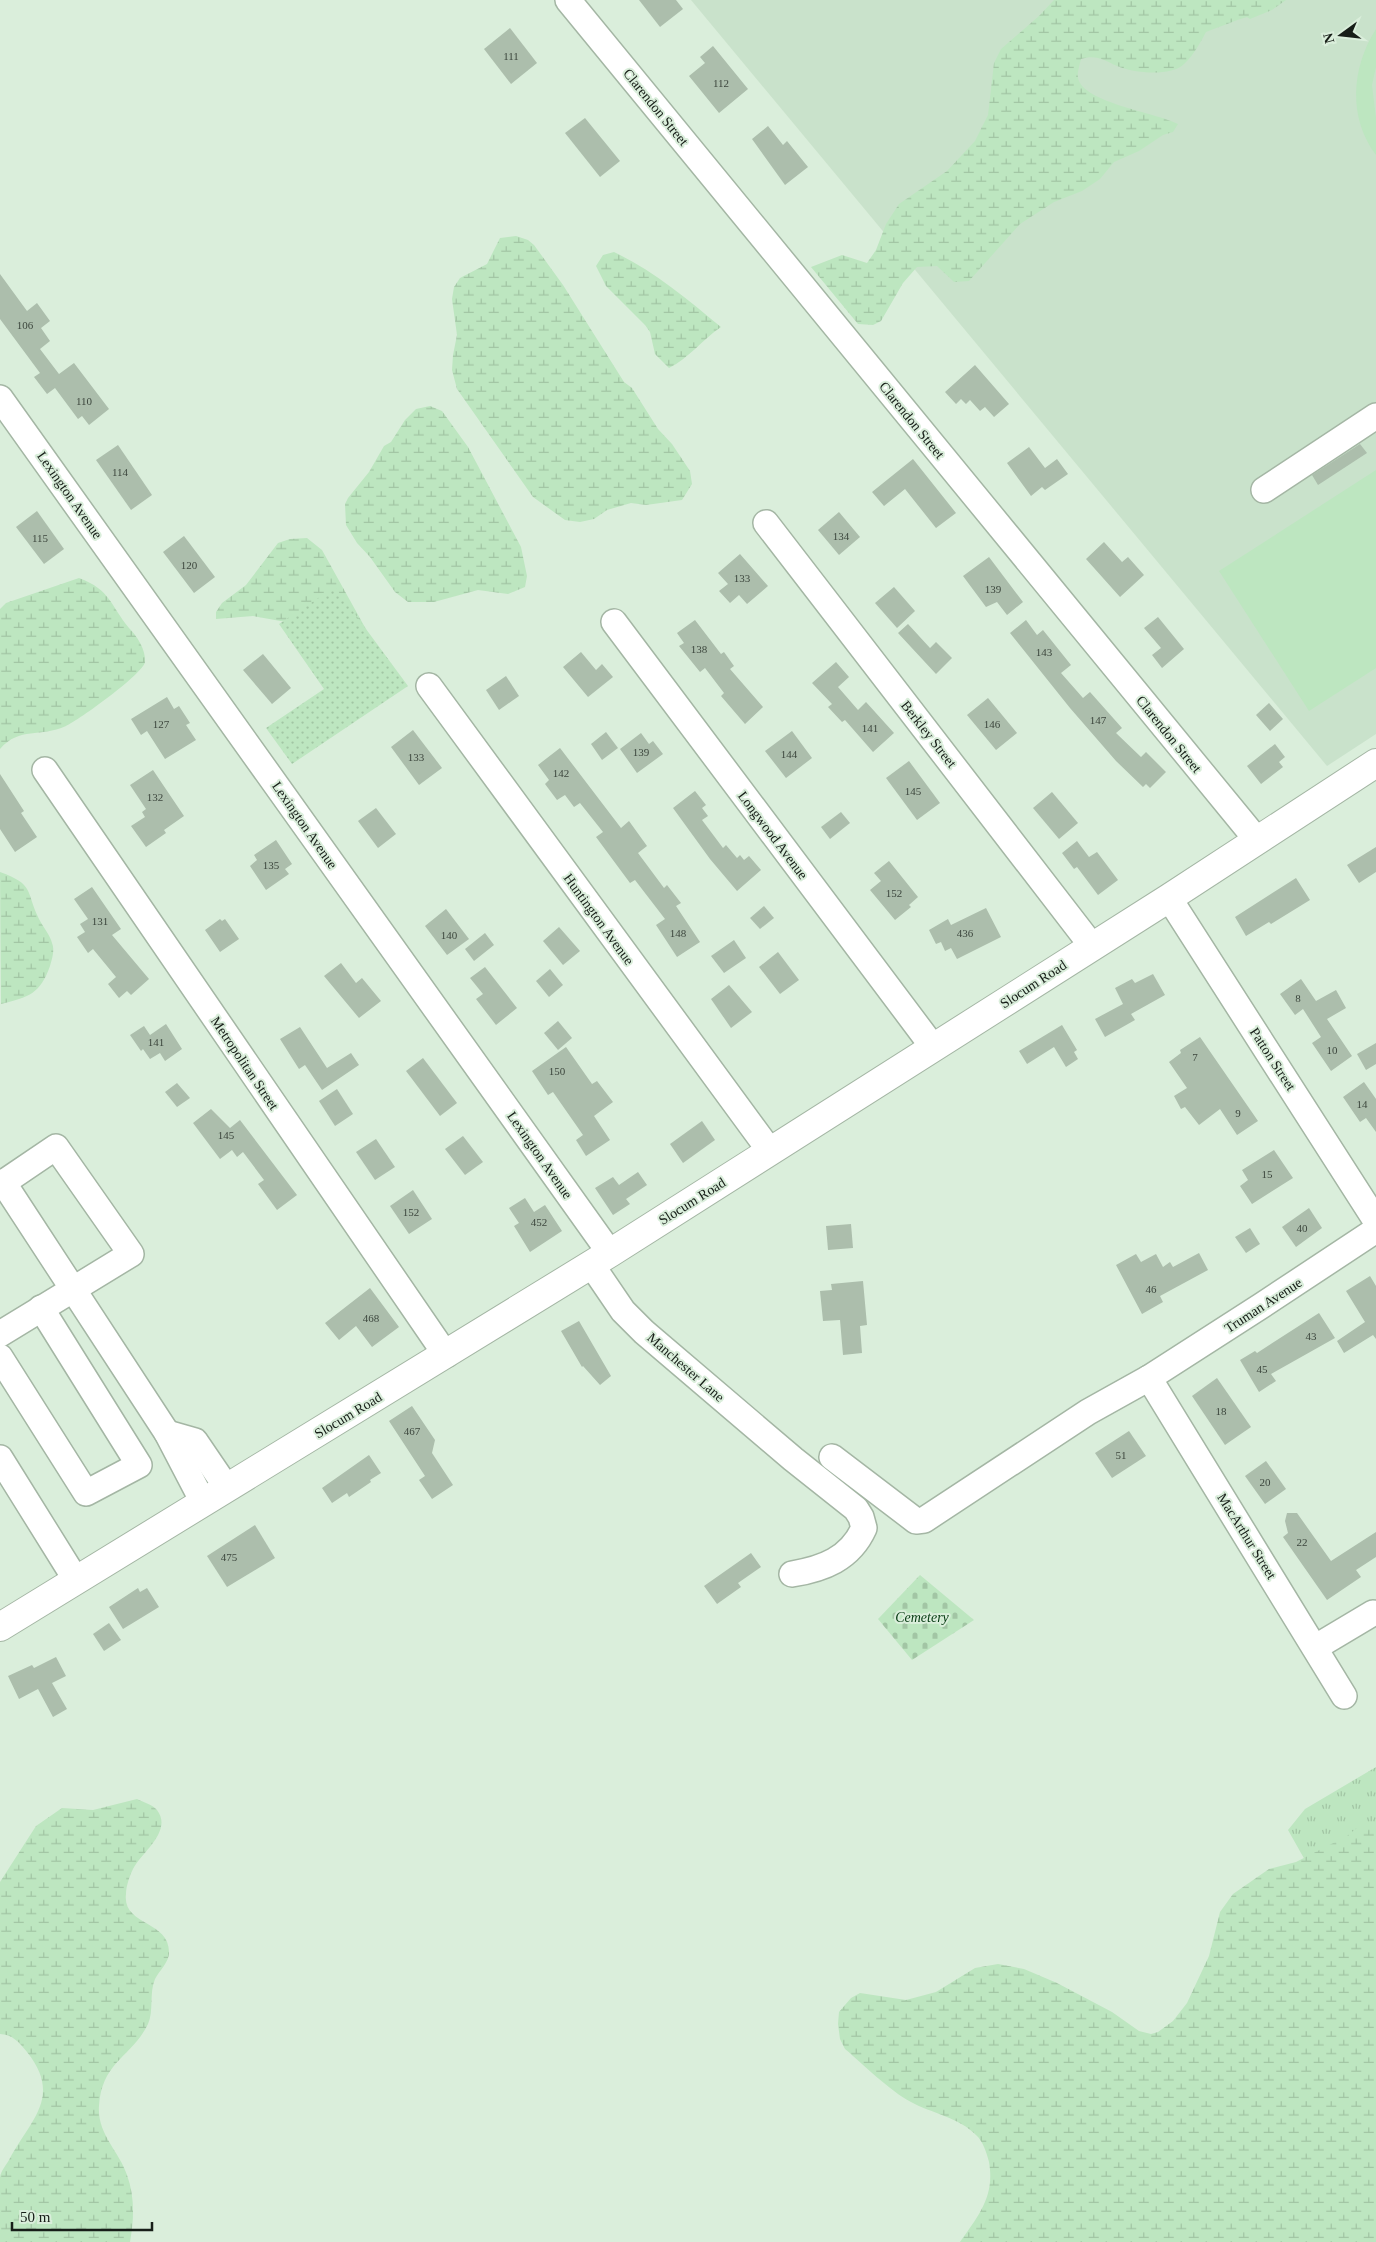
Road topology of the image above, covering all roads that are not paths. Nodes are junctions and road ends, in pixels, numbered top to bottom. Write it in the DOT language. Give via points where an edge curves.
graph roads {
  1 [pos="568,0"];
  2 [pos="0,398"];
  3 [pos="1376,416"];
  4 [pos="1264,490"];
  5 [pos="766,523"];
  6 [pos="614,622"];
  7 [pos="429,686"];
  8 [pos="1376,763"];
  9 [pos="45,770"];
  10 [pos="1256,840"];
  11 [pos="1169,898"];
  12 [pos="1092,946"];
  13 [pos="933,1048"];
  14 [pos="770,1151"];
  15 [pos="2,1183"];
  16 [pos="1376,1221"];
  17 [pos="1376,1230"];
  18 [pos="600,1258"];
  19 [pos="74,1288"];
  20 [pos="42,1308"];
  21 [pos="0,1334"];
  22 [pos="446,1355"];
  23 [pos="0,1357"];
  24 [pos="1148,1378"];
  25 [pos="167,1432"];
  26 [pos="0,1458"];
  27 [pos="832,1458"];
  28 [pos="227,1488"];
  29 [pos="203,1502"];
  30 [pos="792,1574"];
  31 [pos="76,1580"];
  32 [pos="1373,1613"];
  33 [pos="0,1627"];
  34 [pos="1316,1647"];
  35 [pos="1344,1696"];
  1 -- 10 [label="street, Clarendon Street"];
  2 -- 18 [label="street, Lexington Avenue"];
  3 -- 4 [label="street"];
  5 -- 12 [label="street, Berkley Street"];
  6 -- 13 [label="street, Longwood Avenue"];
  7 -- 14 [label="street, Huntington Avenue"];
  8 -- 10 [label="main road, Slocum Road"];
  9 -- 22 [label="street, Metropolitan Street"];
  10 -- 11 [label="main road, Slocum Road"];
  11 -- 12 [label="main road, Slocum Road"];
  11 -- 16 [label="street, Patton Street"];
  12 -- 13 [label="main road, Slocum Road"];
  13 -- 14 [label="main road, Slocum Road"];
  14 -- 18 [label="main road, Slocum Road"];
  15 -- 19 [label="street"];
  15 -- 19 [label="street" via="56,1147 131,1254"];
  17 -- 24 [label="street, Truman Avenue"];
  18 -- 22 [label="main road, Slocum Road"];
  18 -- 30 [label="street, Manchester Lane" via="624,1312 644,1332 856,1509 864,1528 851,1550 818,1570"];
  19 -- 20 [label="street"];
  19 -- 25 [label="street"];
  20 -- 21 [label="street"];
  20 -- 23 [label="street" via="139,1465 86,1493"];
  22 -- 28 [label="main road, Slocum Road"];
  24 -- 27 [label="street, Truman Avenue" via="1088,1412 1018,1461 919,1522"];
  24 -- 34 [label="street, MacArthur Street"];
  25 -- 28 [label="street" via="195,1441"];
  25 -- 29 [label="street"];
  26 -- 31 [label="street"];
  28 -- 29 [label="main road, Slocum Road"];
  29 -- 31 [label="main road, Slocum Road"];
  31 -- 33 [label="main road, Slocum Road"];
  32 -- 34 [label="street"];
  34 -- 35 [label="street, MacArthur Street"];
}
